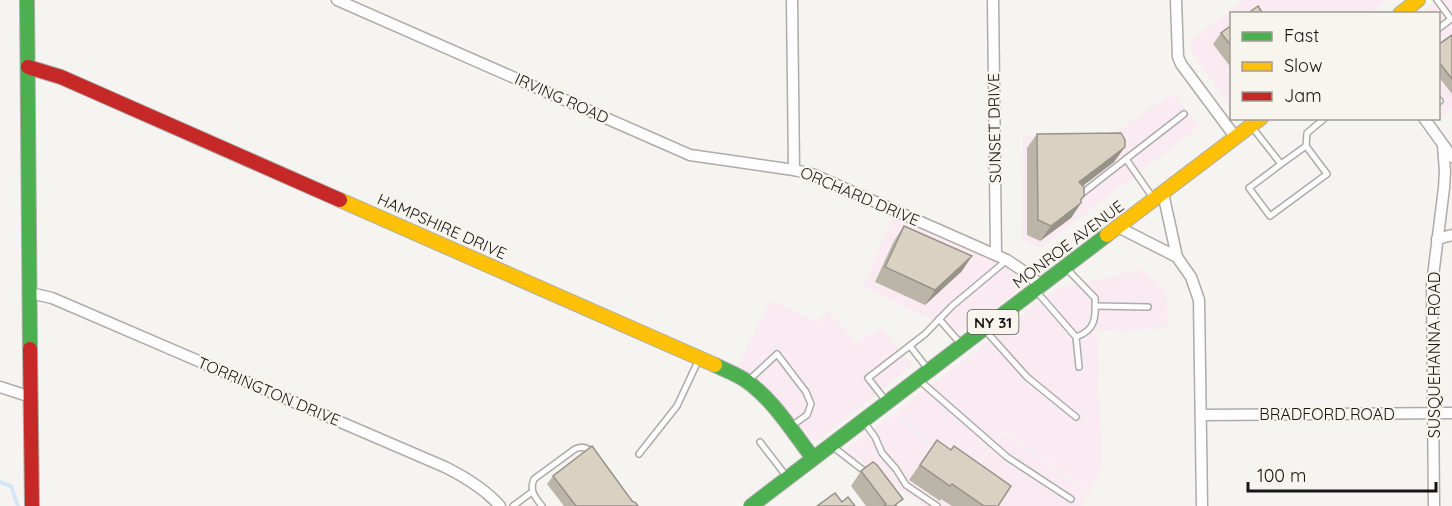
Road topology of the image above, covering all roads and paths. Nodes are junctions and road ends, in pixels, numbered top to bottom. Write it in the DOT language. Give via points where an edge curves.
graph roads {
  1 [pos="27,0"];
  2 [pos="337,0"];
  3 [pos="792,0"];
  4 [pos="993,0"];
  5 [pos="1176,0"];
  6 [pos="1418,0"];
  7 [pos="1437,0"];
  8 [pos="1403,12"];
  9 [pos="1440,27"];
  10 [pos="28,68"];
  11 [pos="1184,114"];
  12 [pos="1323,120"];
  13 [pos="1425,120"];
  14 [pos="1256,122"];
  15 [pos="1236,138"];
  16 [pos="1443,145"];
  17 [pos="1306,146"];
  18 [pos="1452,157"];
  19 [pos="1126,159"];
  20 [pos="1281,164"];
  21 [pos="794,170"];
  22 [pos="1077,196"];
  23 [pos="1158,196"];
  24 [pos="1118,227"];
  25 [pos="1452,235"];
  26 [pos="1437,239"];
  27 [pos="996,255"];
  28 [pos="1177,257"];
  29 [pos="1007,260"];
  30 [pos="1065,267"];
  31 [pos="1038,287"];
  32 [pos="30,293"];
  33 [pos="1095,306"];
  34 [pos="1148,307"];
  35 [pos="939,319"];
  36 [pos="984,328"];
  37 [pos="1076,336"];
  38 [pos="962,345"];
  39 [pos="910,346"];
  40 [pos="700,357"];
  41 [pos="1078,367"];
  42 [pos="923,375"];
  43 [pos="748,381"];
  44 [pos="0,387"];
  45 [pos="31,397"];
  46 [pos="887,402"];
  47 [pos="1434,413"];
  48 [pos="1452,413"];
  49 [pos="1201,415"];
  50 [pos="1076,417"];
  51 [pos="863,420"];
  52 [pos="789,428"];
  53 [pos="760,442"];
  54 [pos="831,445"];
  55 [pos="639,454"];
  56 [pos="813,459"];
  57 [pos="597,460"];
  58 [pos="788,478"];
  59 [pos="874,479"];
  60 [pos="532,492"];
  61 [pos="1071,499"];
  62 [pos="32,506"];
  63 [pos="500,506"];
  64 [pos="513,506"];
  65 [pos="542,506"];
  66 [pos="751,506"];
  67 [pos="937,506"];
  68 [pos="1202,506"];
  69 [pos="1434,506"];
  1 -- 10 [label="main road"];
  2 -- 21 [label="street, IRVING ROAD" via="690,155"];
  3 -- 21 [label="street, ORCHARD DRIVE"];
  4 -- 27 [label="street, SUNSET DRIVE"];
  5 -- 15 [label="street" via="1181,64"];
  6 -- 8 [label="main road"];
  7 -- 9 [label="lane" via="1451,19"];
  10 -- 32 [label="main road"];
  10 -- 40 [label="main road, HAMPSHIRE DRIVE" via="61,77"];
  11 -- 19 [label="lane"];
  12 -- 17 [label="lane" via="1307,133"];
  13 -- 16 [label="street"];
  14 -- 15 [label="main road, MONROE AVENUE / NY 31"];
  14 -- 20 [label="lane"];
  15 -- 23 [label="main road, MONROE AVENUE / NY 31"];
  16 -- 18 [label="street"];
  16 -- 26 [label="street, SUSQUEHANNA ROAD" via="1445,171"];
  17 -- 20 [label="lane"];
  17 -- 20 [label="lane" via="1327,174 1270,216 1249,188"];
  19 -- 22 [label="lane"];
  19 -- 23 [label="lane"];
  21 -- 27 [label="street, ORCHARD DRIVE" via="812,174"];
  23 -- 24 [label="main road, MONROE AVENUE / NY 31"];
  23 -- 28 [label="street"];
  24 -- 28 [label="street"];
  24 -- 30 [label="main road, MONROE AVENUE / NY 31"];
  25 -- 26 [label="street"];
  26 -- 47 [label="street, SUSQUEHANNA ROAD" via="1432,284"];
  27 -- 29 [label="street, ORCHARD DRIVE"];
  28 -- 49 [label="street" via="1195,284 1199,300"];
  29 -- 31 [label="street, ORCHARD DRIVE" via="1029,275"];
  29 -- 35 [label="lane"];
  30 -- 31 [label="main road, MONROE AVENUE / NY 31"];
  30 -- 33 [label="lane" via="1095,298"];
  31 -- 36 [label="main road, MONROE AVENUE / NY 31"];
  31 -- 37 [label="lane"];
  32 -- 45 [label="main road"];
  32 -- 63 [label="street, TORRINGTON DRIVE" via="52,298 445,467 480,488"];
  33 -- 34 [label="lane"];
  33 -- 37 [label="lane" via="1093,324"];
  35 -- 38 [label="lane"];
  35 -- 39 [label="lane"];
  36 -- 38 [label="main road, MONROE AVENUE / NY 31"];
  36 -- 50 [label="lane" via="1027,377"];
  37 -- 41 [label="lane"];
  38 -- 42 [label="main road, MONROE AVENUE / NY 31"];
  39 -- 42 [label="lane"];
  39 -- 46 [label="lane" via="868,378"];
  40 -- 43 [label="main road, HAMPSHIRE DRIVE"];
  40 -- 55 [label="lane" via="677,406"];
  42 -- 46 [label="main road, MONROE AVENUE / NY 31"];
  42 -- 61 [label="lane" via="1007,457"];
  43 -- 52 [label="main road, HAMPSHIRE DRIVE"];
  43 -- 52 [label="lane" via="777,354 811,404 807,415"];
  44 -- 45 [label="street"];
  45 -- 62 [label="main road"];
  46 -- 51 [label="main road, MONROE AVENUE / NY 31"];
  47 -- 48 [label="street, BRADFORD ROAD"];
  47 -- 49 [label="street, BRADFORD ROAD"];
  47 -- 69 [label="street, SUSQUEHANNA ROAD"];
  49 -- 68 [label="street"];
  51 -- 54 [label="main road, MONROE AVENUE / NY 31"];
  51 -- 67 [label="lane" via="906,485"];
  52 -- 56 [label="main road, HAMPSHIRE DRIVE"];
  53 -- 58 [label="lane"];
  54 -- 56 [label="main road, MONROE AVENUE / NY 31"];
  54 -- 59 [label="lane"];
  56 -- 58 [label="main road, MONROE AVENUE / NY 31"];
  57 -- 60 [label="lane" via="585,447 575,449 534,479"];
  58 -- 66 [label="main road, MONROE AVENUE / NY 31"];
  60 -- 64 [label="lane"];
  60 -- 65 [label="lane"];
}
